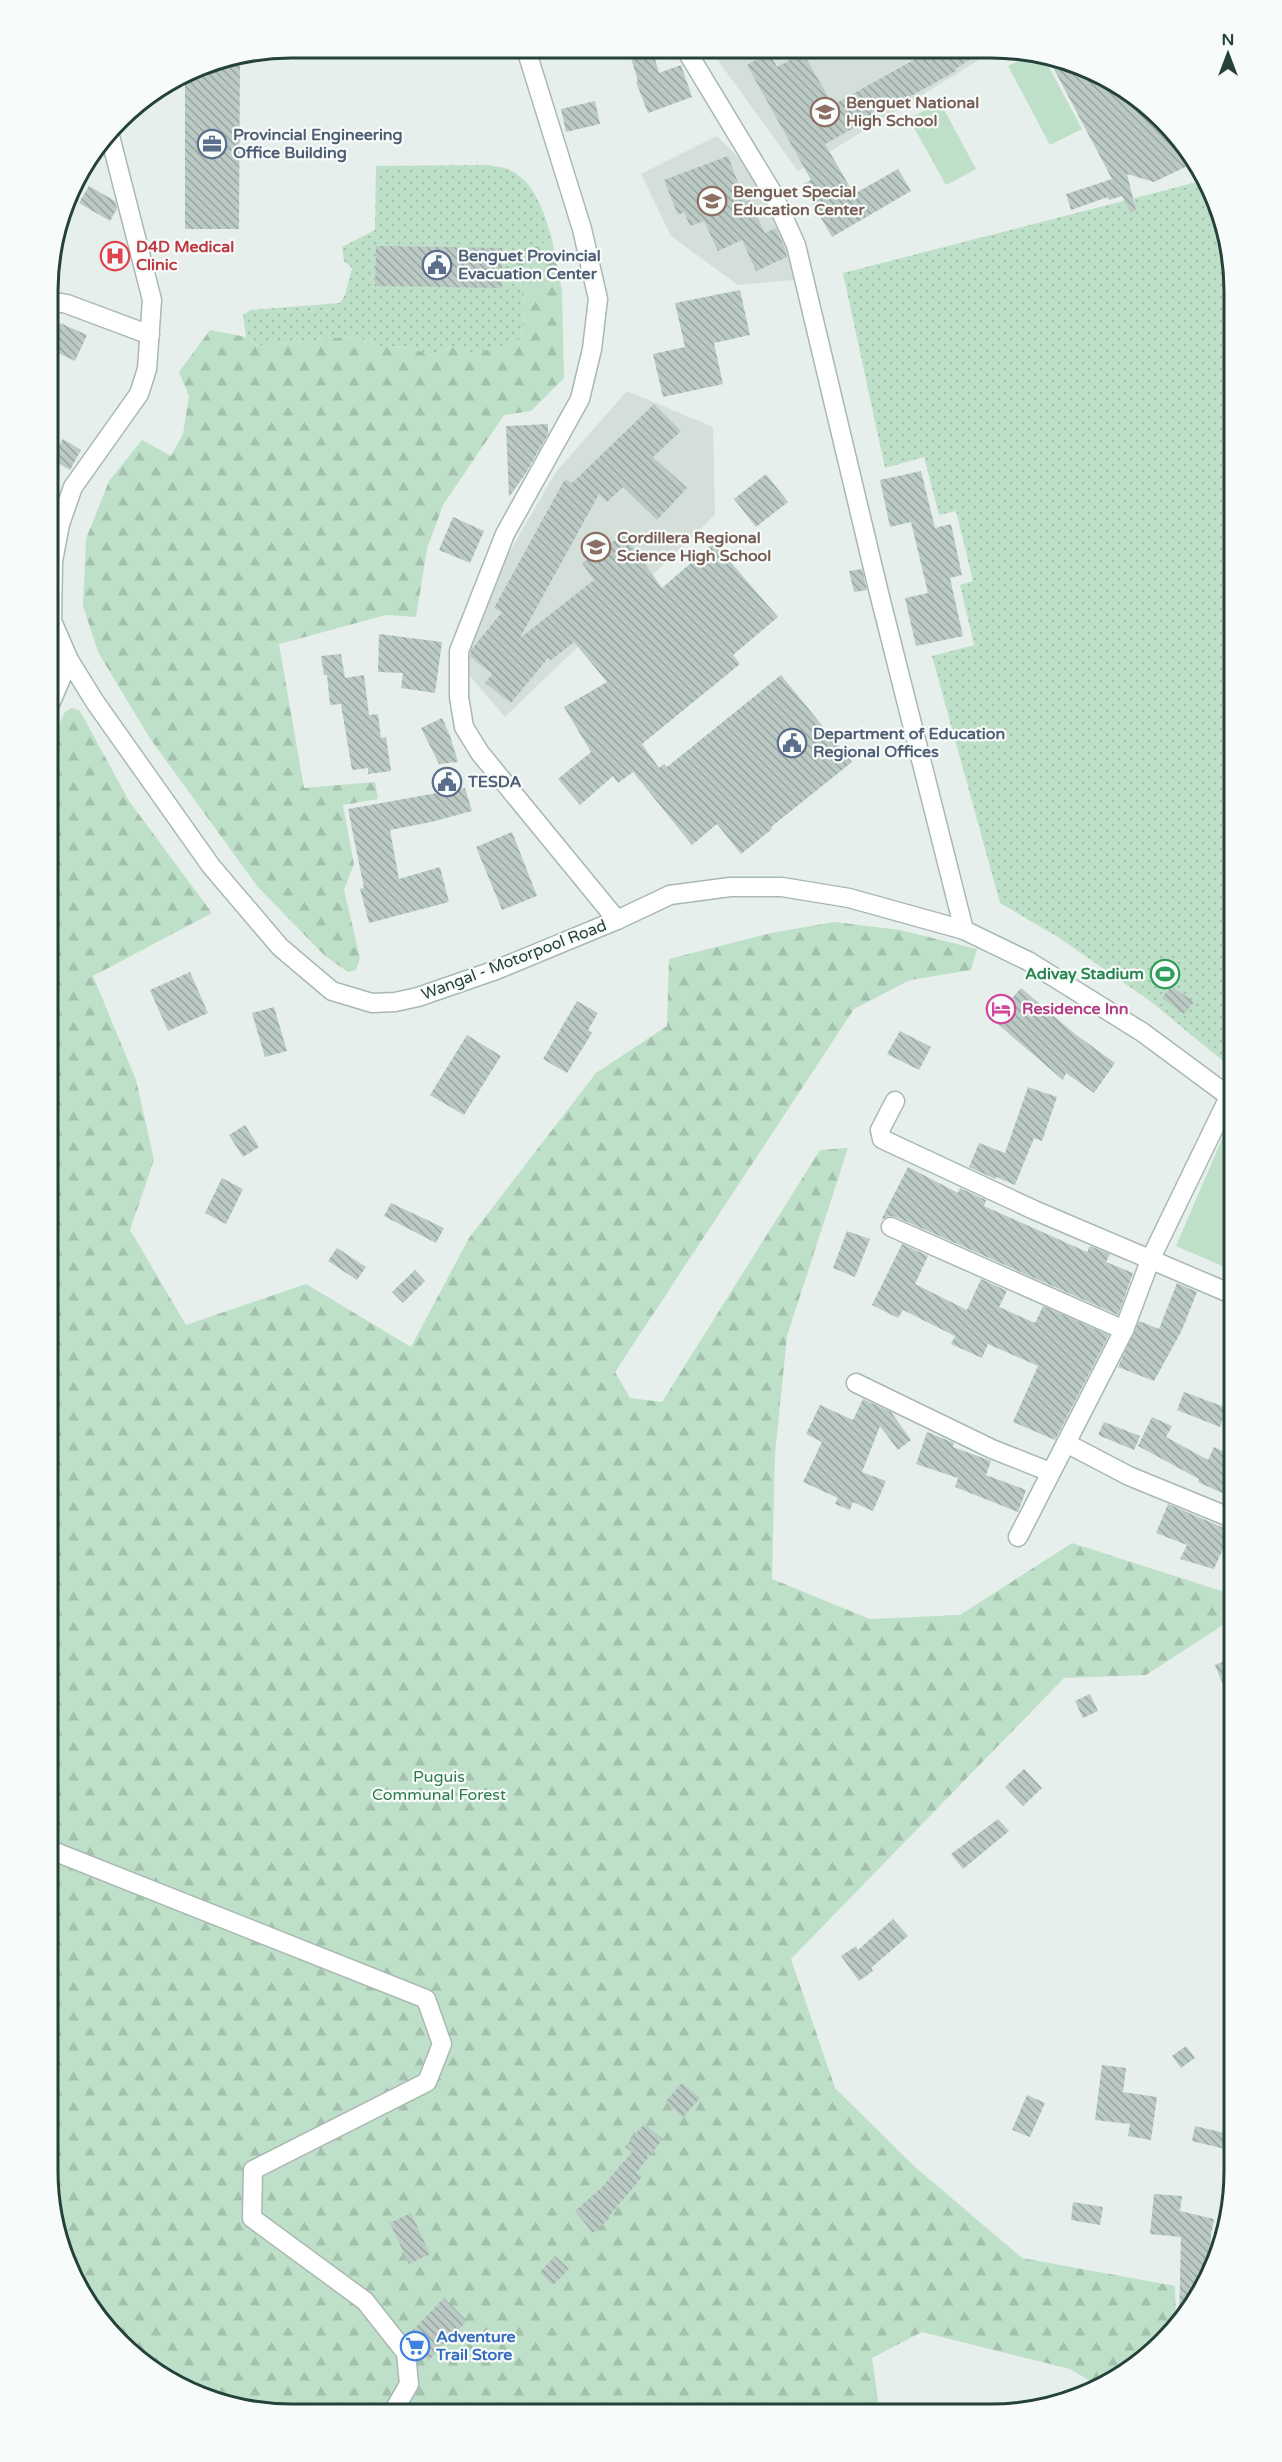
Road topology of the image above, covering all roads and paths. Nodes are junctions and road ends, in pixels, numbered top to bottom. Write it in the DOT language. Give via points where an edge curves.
graph roads {
  1 [pos="529,58"];
  2 [pos="691,58"];
  3 [pos="112,143"];
  4 [pos="58,302"];
  5 [pos="150,335"];
  6 [pos="58,535"];
  7 [pos="58,636"];
  8 [pos="69,660"];
  9 [pos="58,685"];
  10 [pos="617,920"];
  11 [pos="964,930"];
  12 [pos="1224,1093"];
  13 [pos="895,1101"];
  14 [pos="1224,1115"];
  15 [pos="891,1227"];
  16 [pos="1151,1258"];
  17 [pos="1224,1291"];
  18 [pos="1124,1330"];
  19 [pos="856,1383"];
  20 [pos="1065,1443"];
  21 [pos="1050,1472"];
  22 [pos="1224,1515"];
  23 [pos="1018,1537"];
  24 [pos="58,1854"];
  25 [pos="398,2404"];
  1 -- 10 [label="street" via="582,229 598,299 592,350 580,399 505,534 459,651 459,697 464,727 480,753"];
  2 -- 11 [label="street" via="772,192 796,244"];
  3 -- 5 [label="street, Wangal - Motorpool Road" via="152,300"];
  4 -- 5 [label="street"];
  5 -- 6 [label="street, Wangal - Motorpool Road" via="147,369 139,394 73,487"];
  7 -- 8 [label="street, Wangal - Motorpool Road"];
  8 -- 9 [label="street"];
  8 -- 10 [label="street, Wangal - Motorpool Road" via="211,866 280,946 332,991 372,1003 418,997"];
  10 -- 11 [label="street, Wangal - Motorpool Road" via="670,895 730,887 782,887 849,898"];
  11 -- 12 [label="street, Wangal - Motorpool Road" via="1028,961 1142,1032"];
  13 -- 16 [label="street" via="880,1130 882,1139 1024,1206"];
  14 -- 16 [label="street"];
  15 -- 18 [label="street"];
  16 -- 17 [label="street"];
  16 -- 18 [label="street"];
  18 -- 20 [label="street"];
  19 -- 21 [label="street" via="992,1449"];
  20 -- 21 [label="street"];
  20 -- 22 [label="street" via="1129,1476"];
  21 -- 23 [label="street"];
  24 -- 25 [label="street" via="426,1999 442,2044 427,2082 253,2170 252,2218 365,2301 406,2353 409,2384"];
}
